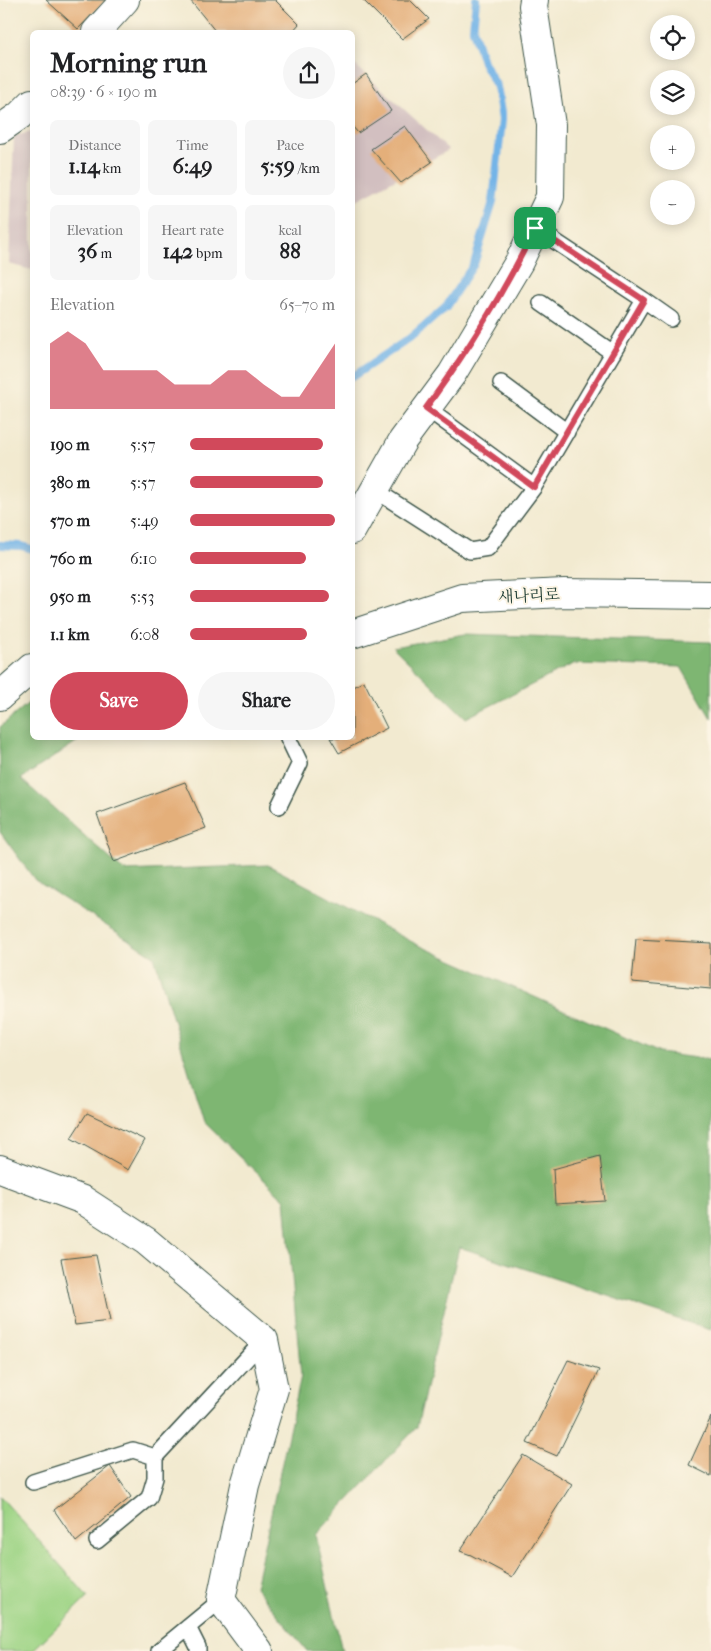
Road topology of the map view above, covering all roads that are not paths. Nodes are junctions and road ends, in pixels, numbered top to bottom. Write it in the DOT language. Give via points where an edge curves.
graph roads {
  1 [pos="125,0"];
  2 [pos="534,0"];
  3 [pos="98,30"];
  4 [pos="30,105"];
  5 [pos="0,129"];
  6 [pos="535,228"];
  7 [pos="644,300"];
  8 [pos="541,303"];
  9 [pos="670,319"];
  10 [pos="612,353"];
  11 [pos="501,383"];
  12 [pos="426,408"];
  13 [pos="567,432"];
  14 [pos="534,487"];
  15 [pos="375,490"];
  16 [pos="355,525"];
  17 [pos="711,595"];
  18 [pos="355,633"];
  19 [pos="30,670"];
  20 [pos="0,696"];
  21 [pos="289,740"];
  22 [pos="279,806"];
  23 [pos="0,1169"];
  24 [pos="264,1340"];
  25 [pos="155,1457"];
  26 [pos="33,1482"];
  27 [pos="97,1541"];
  28 [pos="221,1600"];
  29 [pos="188,1627"];
  30 [pos="159,1651"];
  31 [pos="198,1651"];
  32 [pos="259,1651"];
  1 -- 3 [label="street"];
  2 -- 6 [label="street" via="551,125 550,198"];
  4 -- 5 [label="street"];
  6 -- 7 [label="lane"];
  6 -- 12 [label="street" via="519,262 452,374"];
  7 -- 9 [label="lane"];
  7 -- 10 [label="lane"];
  8 -- 10 [label="lane"];
  10 -- 13 [label="lane"];
  11 -- 13 [label="lane"];
  12 -- 14 [label="lane"];
  12 -- 15 [label="street" via="403,440"];
  13 -- 14 [label="lane"];
  14 -- 15 [label="lane" via="488,548 470,552"];
  15 -- 16 [label="street"];
  17 -- 18 [label="street, 새나리로" via="564,593 462,598"];
  19 -- 20 [label="street"];
  21 -- 22 [label="lane" via="300,764"];
  23 -- 24 [label="street" via="83,1200 146,1241"];
  24 -- 25 [label="lane"];
  24 -- 28 [label="street" via="274,1389 245,1486"];
  25 -- 26 [label="lane" via="133,1450"];
  25 -- 27 [label="lane" via="155,1478 149,1498"];
  28 -- 29 [label="lane"];
  28 -- 32 [label="street"];
  29 -- 30 [label="lane"];
  29 -- 31 [label="lane"];
}
